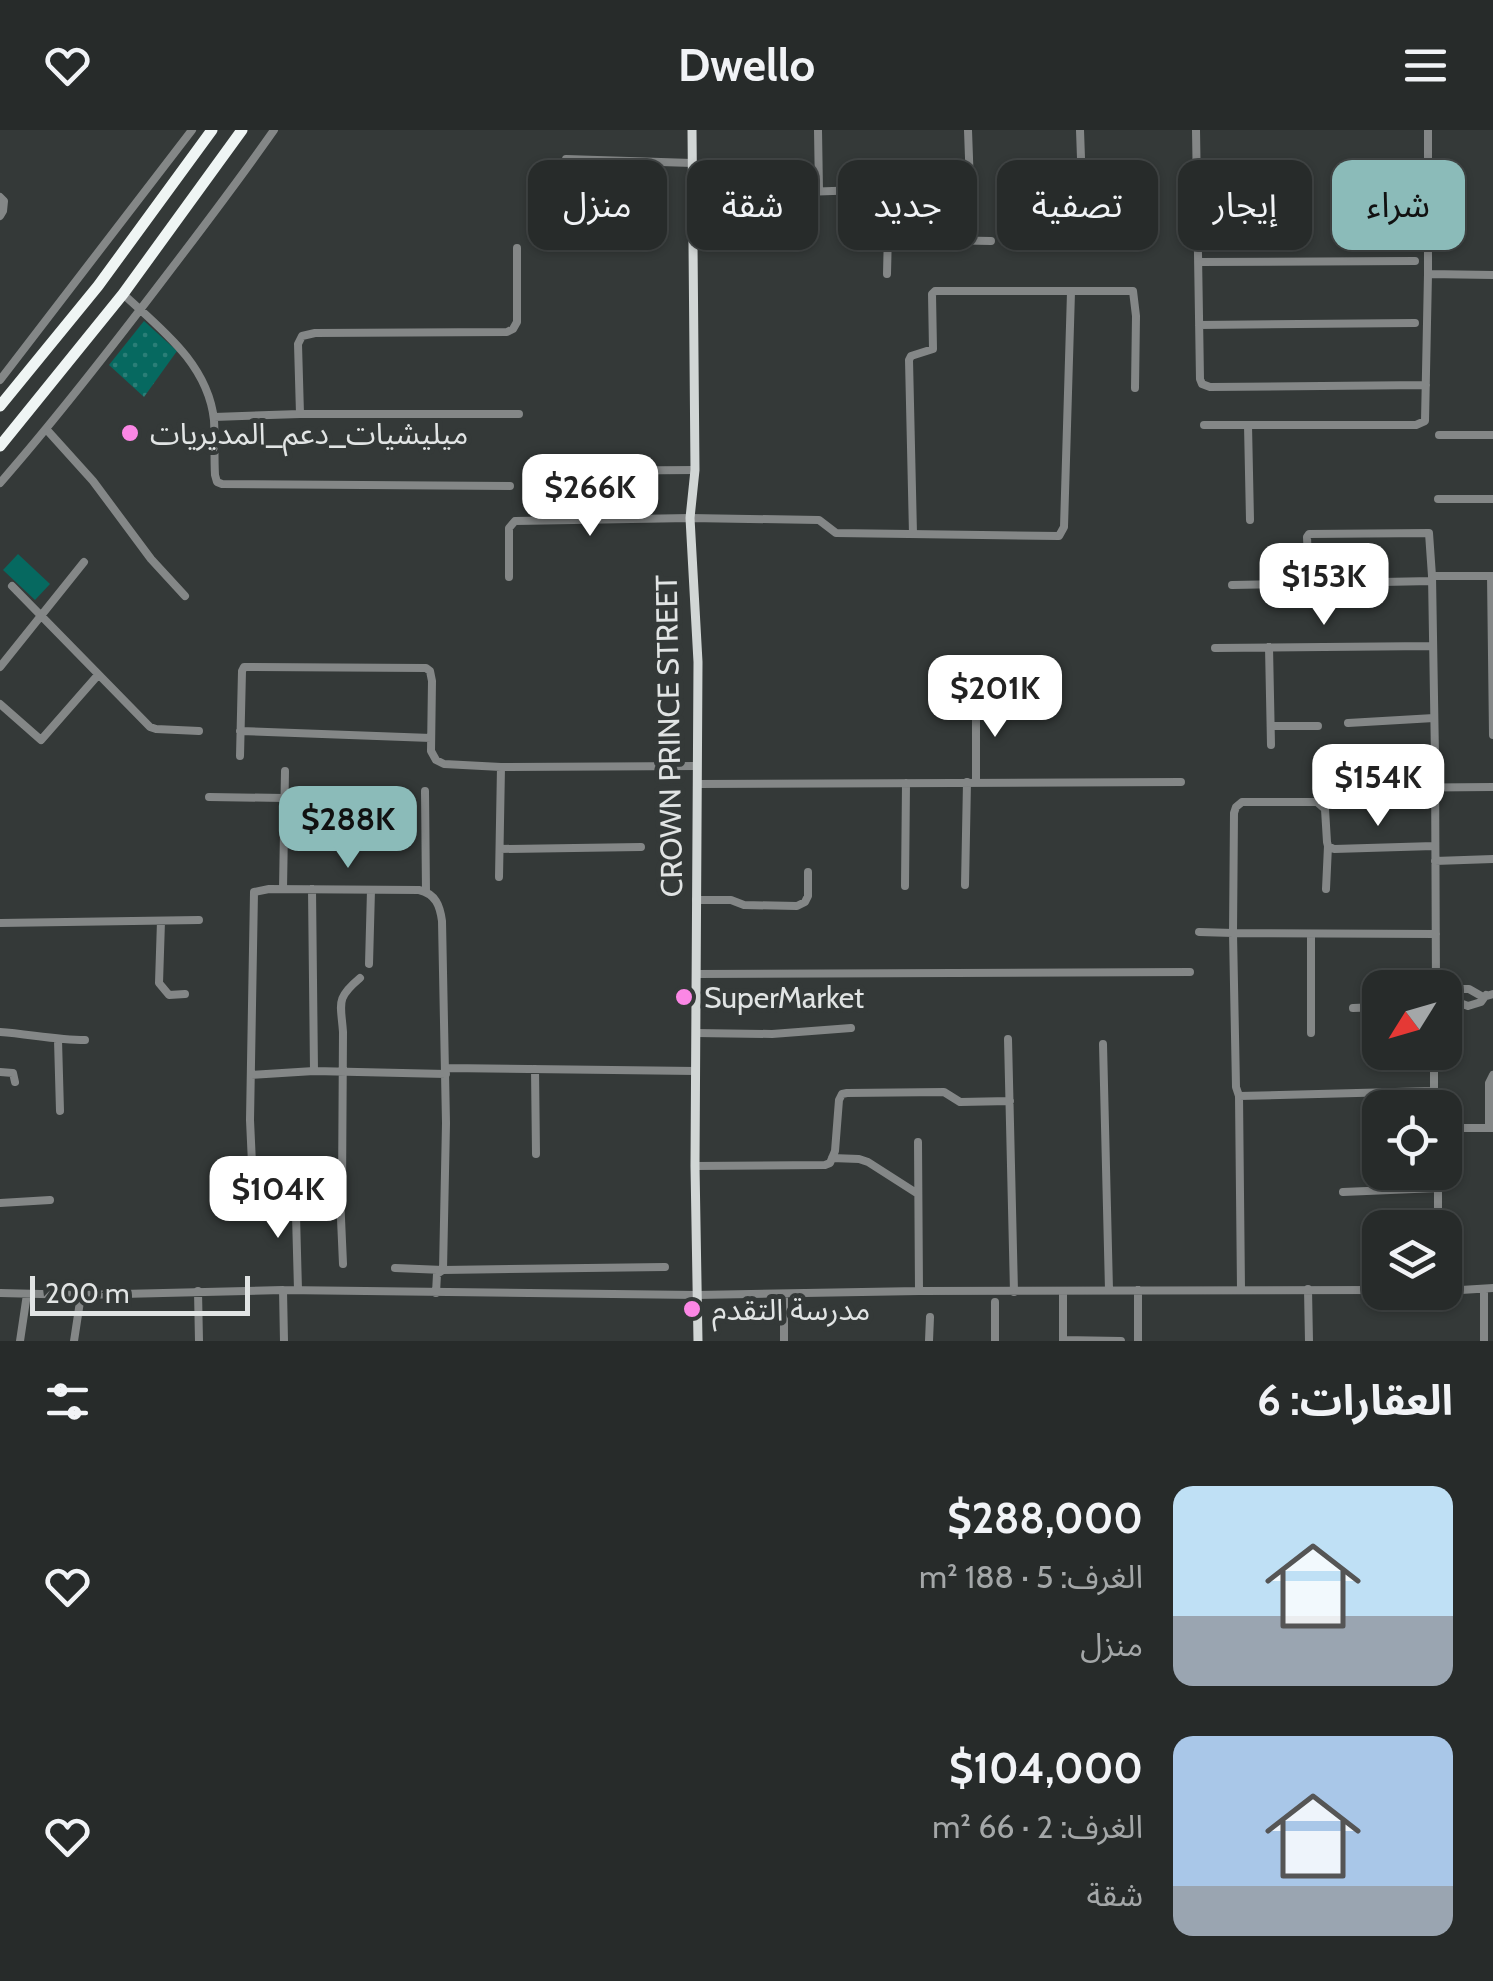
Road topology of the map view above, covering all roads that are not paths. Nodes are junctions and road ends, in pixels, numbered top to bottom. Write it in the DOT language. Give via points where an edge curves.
graph roads {
  1 [pos="192,130"];
  2 [pos="212,130"];
  3 [pos="242,130"];
  4 [pos="274,130"];
  5 [pos="692,130"];
  6 [pos="818,130"];
  7 [pos="968,130"];
  8 [pos="1080,130"];
  9 [pos="1196,130"];
  10 [pos="1428,130"];
  11 [pos="566,159"];
  12 [pos="692,160"];
  13 [pos="969,160"];
  14 [pos="1081,160"];
  15 [pos="687,163"];
  16 [pos="820,191"];
  17 [pos="838,191"];
  18 [pos="0,197"];
  19 [pos="0,216"];
  20 [pos="977,241"];
  21 [pos="992,241"];
  22 [pos="517,248"];
  23 [pos="694,250"];
  24 [pos="888,250"];
  25 [pos="1415,261"];
  26 [pos="1199,262"];
  27 [pos="887,274"];
  28 [pos="1428,274"];
  29 [pos="1493,275"];
  30 [pos="1071,292"];
  31 [pos="123,294"];
  32 [pos="140,310"];
  33 [pos="1199,324"];
  34 [pos="1415,324"];
  35 [pos="0,380"];
  36 [pos="1426,385"];
  37 [pos="1135,388"];
  38 [pos="0,406"];
  39 [pos="300,414"];
  40 [pos="519,414"];
  41 [pos="214,416"];
  42 [pos="1204,425"];
  43 [pos="1248,425"];
  44 [pos="46,430"];
  45 [pos="1439,435"];
  46 [pos="1493,435"];
  47 [pos="0,446"];
  48 [pos="695,470"];
  49 [pos="559,471"];
  50 [pos="0,483"];
  51 [pos="510,486"];
  52 [pos="1438,499"];
  53 [pos="1493,499"];
  54 [pos="690,518"];
  55 [pos="1250,520"];
  56 [pos="914,534"];
  57 [pos="84,562"];
  58 [pos="508,576"];
  59 [pos="1492,576"];
  60 [pos="1432,578"];
  61 [pos="1309,583"];
  62 [pos="1232,584"];
  63 [pos="12,586"];
  64 [pos="186,596"];
  65 [pos="41,616"];
  66 [pos="1432,646"];
  67 [pos="1215,648"];
  68 [pos="1268,648"];
  69 [pos="0,667"];
  70 [pos="98,676"];
  71 [pos="976,698"];
  72 [pos="0,704"];
  73 [pos="1434,718"];
  74 [pos="1348,723"];
  75 [pos="1271,726"];
  76 [pos="1318,726"];
  77 [pos="200,731"];
  78 [pos="240,732"];
  79 [pos="1493,735"];
  80 [pos="430,738"];
  81 [pos="1272,745"];
  82 [pos="240,756"];
  83 [pos="501,766"];
  84 [pos="697,766"];
  85 [pos="284,771"];
  86 [pos="971,782"];
  87 [pos="1181,782"];
  88 [pos="906,783"];
  89 [pos="696,784"];
  90 [pos="1434,786"];
  91 [pos="1493,787"];
  92 [pos="1370,788"];
  93 [pos="425,791"];
  94 [pos="208,797"];
  95 [pos="284,798"];
  96 [pos="641,846"];
  97 [pos="1328,846"];
  98 [pos="1434,846"];
  99 [pos="500,850"];
  100 [pos="1493,859"];
  101 [pos="1434,861"];
  102 [pos="808,872"];
  103 [pos="499,876"];
  104 [pos="965,885"];
  105 [pos="905,886"];
  106 [pos="282,889"];
  107 [pos="1326,889"];
  108 [pos="312,890"];
  109 [pos="372,890"];
  110 [pos="426,892"];
  111 [pos="696,900"];
  112 [pos="160,920"];
  113 [pos="199,920"];
  114 [pos="0,923"];
  115 [pos="1199,932"];
  116 [pos="1233,933"];
  117 [pos="1311,934"];
  118 [pos="1436,934"];
  119 [pos="370,964"];
  120 [pos="1436,970"];
  121 [pos="1190,972"];
  122 [pos="696,974"];
  123 [pos="360,978"];
  124 [pos="1462,989"];
  125 [pos="185,994"];
  126 [pos="1490,994"];
  127 [pos="1462,1004"];
  128 [pos="1353,1008"];
  129 [pos="1362,1008"];
  130 [pos="851,1028"];
  131 [pos="0,1032"];
  132 [pos="1312,1032"];
  133 [pos="696,1033"];
  134 [pos="1008,1039"];
  135 [pos="58,1040"];
  136 [pos="85,1040"];
  137 [pos="1103,1044"];
  138 [pos="535,1069"];
  139 [pos="314,1070"];
  140 [pos="446,1071"];
  141 [pos="0,1072"];
  142 [pos="343,1072"];
  143 [pos="696,1072"];
  144 [pos="251,1074"];
  145 [pos="1493,1075"];
  146 [pos="16,1082"];
  147 [pos="1362,1093"];
  148 [pos="1239,1096"];
  149 [pos="1010,1101"];
  150 [pos="60,1111"];
  151 [pos="1462,1128"];
  152 [pos="1491,1128"];
  153 [pos="918,1142"];
  154 [pos="536,1154"];
  155 [pos="832,1158"];
  156 [pos="695,1166"];
  157 [pos="1390,1190"];
  158 [pos="1343,1192"];
  159 [pos="918,1194"];
  160 [pos="340,1196"];
  161 [pos="50,1200"];
  162 [pos="306,1201"];
  163 [pos="0,1203"];
  164 [pos="343,1264"];
  165 [pos="395,1268"];
  166 [pos="665,1268"];
  167 [pos="443,1270"];
  168 [pos="1308,1289"];
  169 [pos="1488,1289"];
  170 [pos="283,1290"];
  171 [pos="298,1290"];
  172 [pos="1110,1290"];
  173 [pos="1138,1290"];
  174 [pos="1241,1290"];
  175 [pos="1362,1290"];
  176 [pos="1462,1290"];
  177 [pos="198,1291"];
  178 [pos="919,1291"];
  179 [pos="1062,1291"];
  180 [pos="1014,1292"];
  181 [pos="0,1293"];
  182 [pos="436,1293"];
  183 [pos="26,1294"];
  184 [pos="82,1294"];
  185 [pos="784,1294"];
  186 [pos="697,1295"];
  187 [pos="996,1302"];
  188 [pos="930,1317"];
  189 [pos="20,1341"];
  190 [pos="74,1341"];
  191 [pos="199,1341"];
  192 [pos="284,1341"];
  193 [pos="698,1341"];
  194 [pos="784,1341"];
  195 [pos="930,1341"];
  196 [pos="996,1341"];
  197 [pos="1062,1341"];
  198 [pos="1121,1341"];
  199 [pos="1138,1341"];
  200 [pos="1308,1341"];
  201 [pos="1484,1341"];
  1 -- 35 [label="street"];
  2 -- 38 [label="highway"];
  3 -- 31 [label="highway"];
  4 -- 32 [label="street"];
  5 -- 12 [label="main road, CROWN PRINCE STREET"];
  6 -- 16 [label="street"];
  7 -- 13 [label="street"];
  8 -- 14 [label="street"];
  9 -- 26 [label="street"];
  10 -- 28 [label="street"];
  11 -- 15 [label="street"];
  16 -- 17 [label="street"];
  18 -- 19 [label="street"];
  20 -- 21 [label="street"];
  22 -- 39 [label="street" via="513,329 302,336"];
  23 -- 48 [label="main road, CROWN PRINCE STREET"];
  24 -- 27 [label="street"];
  25 -- 26 [label="street"];
  26 -- 33 [label="street"];
  28 -- 29 [label="street"];
  28 -- 36 [label="street"];
  30 -- 37 [label="street" via="1133,291"];
  30 -- 56 [label="street" via="1063,533"];
  30 -- 56 [label="street" via="932,294 933,349 909,360"];
  31 -- 32 [label="street"];
  31 -- 47 [label="highway"];
  32 -- 41 [label="street" via="193,364"];
  32 -- 44 [label="street"];
  33 -- 34 [label="street"];
  33 -- 36 [label="street" via="1200,380 1207,387"];
  36 -- 43 [label="street" via="1426,417 1419,424"];
  39 -- 40 [label="street"];
  39 -- 41 [label="street"];
  41 -- 51 [label="street" via="215,475 222,484"];
  42 -- 43 [label="street"];
  43 -- 55 [label="street"];
  44 -- 50 [label="street"];
  44 -- 64 [label="street"];
  45 -- 46 [label="street"];
  48 -- 49 [label="street"];
  48 -- 54 [label="main road, CROWN PRINCE STREET"];
  52 -- 53 [label="street"];
  54 -- 56 [label="street" via="818,520 836,533"];
  54 -- 58 [label="street" via="515,521 509,528"];
  54 -- 84 [label="main road, CROWN PRINCE STREET"];
  57 -- 65 [label="street"];
  59 -- 60 [label="street"];
  59 -- 79 [label="street"];
  60 -- 61 [label="street"];
  60 -- 61 [label="street" via="1428,531 1309,534"];
  60 -- 66 [label="street"];
  61 -- 62 [label="street"];
  63 -- 65 [label="street"];
  65 -- 69 [label="street"];
  65 -- 70 [label="street"];
  66 -- 68 [label="street"];
  66 -- 73 [label="street"];
  67 -- 68 [label="street"];
  68 -- 75 [label="street"];
  70 -- 72 [label="street" via="41,740"];
  70 -- 77 [label="street" via="150,727"];
  71 -- 86 [label="street"];
  73 -- 74 [label="street"];
  73 -- 90 [label="street"];
  75 -- 76 [label="street"];
  75 -- 81 [label="street"];
  78 -- 80 [label="street"];
  78 -- 80 [label="street" via="244,667 426,668 432,680"];
  78 -- 82 [label="street"];
  80 -- 83 [label="street" via="431,752 444,764"];
  83 -- 84 [label="street"];
  83 -- 99 [label="street"];
  84 -- 89 [label="main road, CROWN PRINCE STREET"];
  85 -- 95 [label="street"];
  86 -- 87 [label="street"];
  86 -- 88 [label="street"];
  86 -- 104 [label="street"];
  88 -- 89 [label="street"];
  88 -- 105 [label="street"];
  89 -- 111 [label="main road, CROWN PRINCE STREET"];
  90 -- 91 [label="street"];
  90 -- 92 [label="street"];
  90 -- 98 [label="street"];
  93 -- 110 [label="street"];
  94 -- 95 [label="street"];
  95 -- 106 [label="street"];
  96 -- 99 [label="street"];
  97 -- 98 [label="street"];
  97 -- 107 [label="street"];
  97 -- 116 [label="street" via="1325,809 1317,802 1238,804"];
  98 -- 101 [label="street"];
  99 -- 103 [label="street"];
  100 -- 101 [label="street"];
  101 -- 118 [label="street"];
  102 -- 111 [label="street" via="808,896 797,906"];
  106 -- 108 [label="street"];
  106 -- 144 [label="street" via="254,892"];
  108 -- 109 [label="street"];
  108 -- 139 [label="street"];
  109 -- 110 [label="street"];
  109 -- 119 [label="street"];
  110 -- 140 [label="street" via="440,906 442,921"];
  111 -- 122 [label="main road, CROWN PRINCE STREET"];
  112 -- 113 [label="street"];
  112 -- 114 [label="street"];
  112 -- 125 [label="street" via="159,983 169,995"];
  115 -- 116 [label="street"];
  116 -- 117 [label="street"];
  116 -- 148 [label="street"];
  117 -- 118 [label="street"];
  117 -- 132 [label="street"];
  118 -- 120 [label="street"];
  121 -- 122 [label="street"];
  122 -- 133 [label="main road, CROWN PRINCE STREET"];
  123 -- 142 [label="street" via="338,1008"];
  124 -- 126 [label="street"];
  126 -- 127 [label="street"];
  128 -- 129 [label="street"];
  130 -- 133 [label="street"];
  131 -- 135 [label="street"];
  133 -- 143 [label="main road, CROWN PRINCE STREET"];
  134 -- 149 [label="street"];
  135 -- 136 [label="street"];
  135 -- 150 [label="street"];
  137 -- 172 [label="street"];
  138 -- 140 [label="street"];
  138 -- 143 [label="street"];
  138 -- 154 [label="street"];
  139 -- 142 [label="street"];
  139 -- 144 [label="street"];
  140 -- 142 [label="street"];
  140 -- 167 [label="street"];
  141 -- 146 [label="street" via="13,1074"];
  142 -- 160 [label="street"];
  143 -- 156 [label="main road, CROWN PRINCE STREET"];
  144 -- 171 [label="street" via="254,1207 262,1214 296,1215"];
  145 -- 152 [label="street"];
  147 -- 148 [label="street"];
  148 -- 174 [label="street"];
  149 -- 155 [label="street" via="960,1102 944,1092 842,1094"];
  149 -- 180 [label="street"];
  151 -- 152 [label="street"];
  153 -- 159 [label="street"];
  155 -- 156 [label="street" via="825,1165"];
  155 -- 159 [label="street" via="868,1162"];
  156 -- 186 [label="main road, CROWN PRINCE STREET"];
  157 -- 158 [label="street"];
  159 -- 178 [label="street"];
  160 -- 162 [label="street"];
  160 -- 164 [label="street"];
  161 -- 163 [label="street"];
  165 -- 167 [label="street"];
  166 -- 167 [label="street"];
  167 -- 182 [label="street"];
  168 -- 174 [label="street"];
  168 -- 175 [label="street"];
  168 -- 200 [label="street"];
  169 -- 176 [label="street"];
  169 -- 201 [label="street"];
  170 -- 171 [label="street"];
  170 -- 177 [label="street"];
  170 -- 192 [label="street"];
  171 -- 182 [label="street"];
  172 -- 173 [label="street"];
  172 -- 179 [label="street"];
  173 -- 174 [label="street"];
  173 -- 199 [label="street"];
  177 -- 184 [label="street"];
  177 -- 191 [label="street"];
  178 -- 180 [label="street"];
  178 -- 185 [label="street"];
  179 -- 180 [label="street"];
  179 -- 197 [label="street"];
  181 -- 183 [label="street"];
  182 -- 186 [label="street"];
  183 -- 184 [label="street"];
  183 -- 189 [label="street"];
  184 -- 190 [label="street"];
  185 -- 186 [label="street"];
  185 -- 194 [label="street"];
  186 -- 193 [label="main road, CROWN PRINCE STREET"];
  187 -- 196 [label="street"];
  188 -- 195 [label="street"];
  197 -- 198 [label="street"];
}
